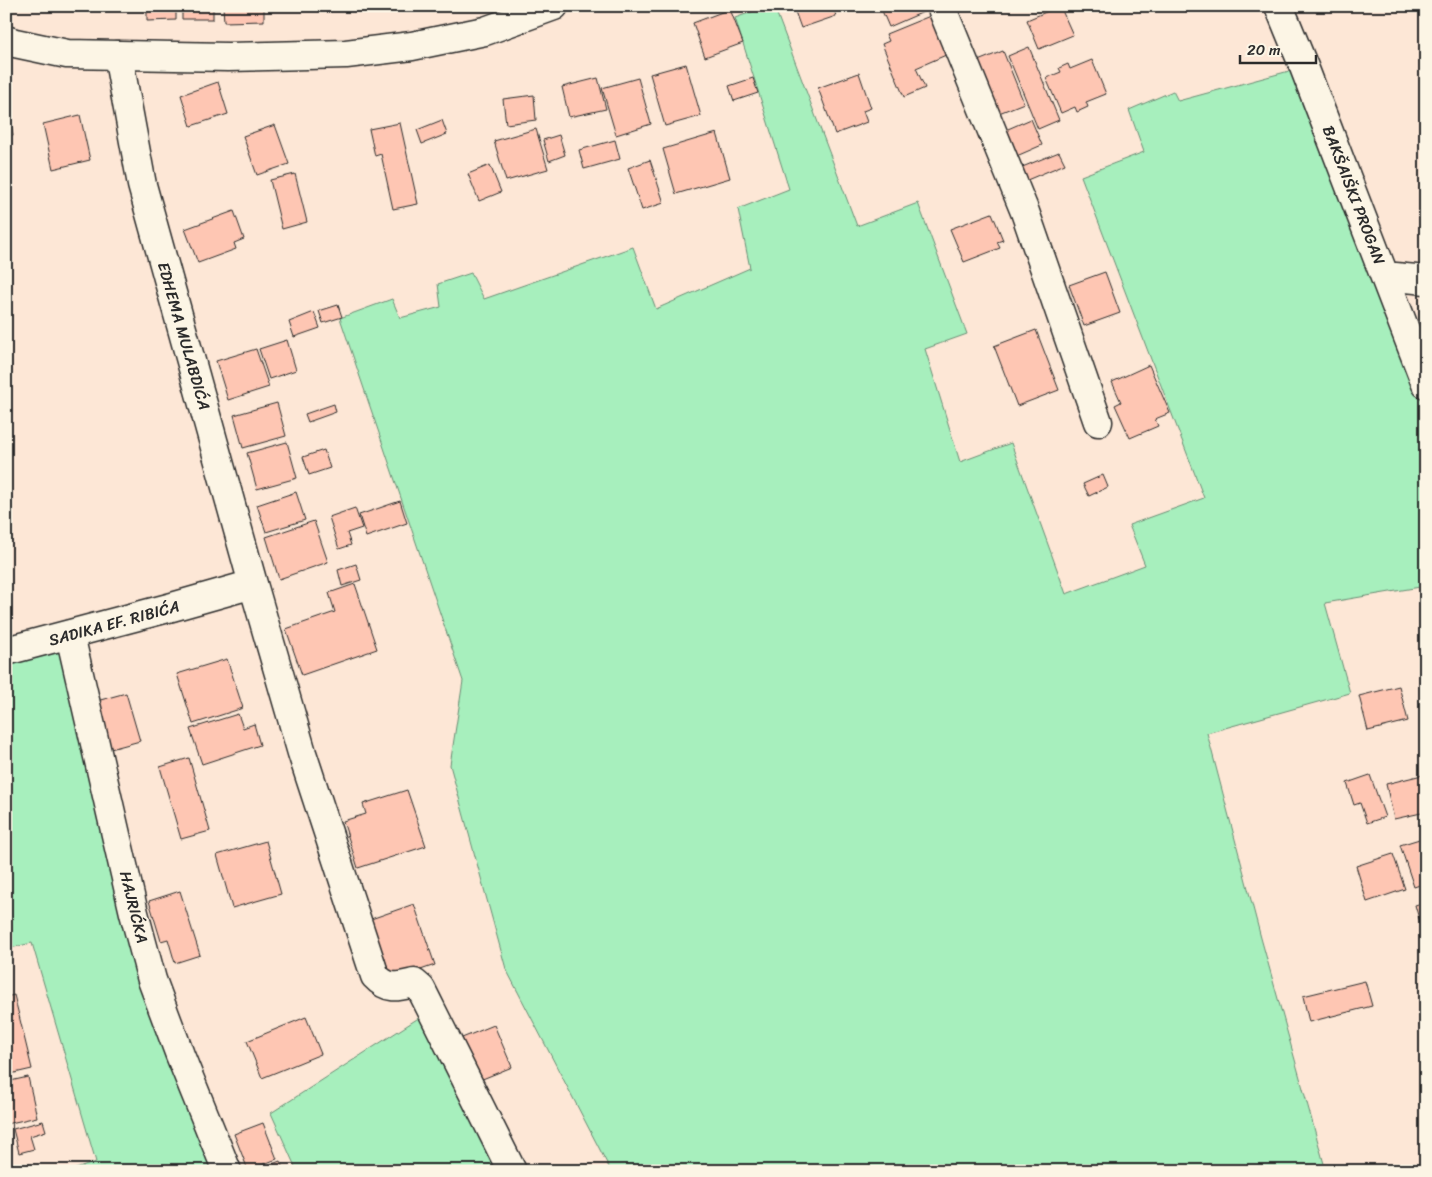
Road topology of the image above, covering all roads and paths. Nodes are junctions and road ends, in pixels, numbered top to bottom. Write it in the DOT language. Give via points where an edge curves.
graph roads {
  1 [pos="554,6"];
  2 [pos="941,6"];
  3 [pos="1279,6"];
  4 [pos="6,40"];
  5 [pos="118,55"];
  6 [pos="1385,276"];
  7 [pos="1426,280"];
  8 [pos="1426,384"];
  9 [pos="1098,422"];
  10 [pos="253,584"];
  11 [pos="70,635"];
  12 [pos="6,652"];
  13 [pos="226,1171"];
  14 [pos="512,1171"];
  1 -- 5 [label="street" via="485,32 346,54"];
  2 -- 9 [label="street" via="1025,212"];
  3 -- 6 [label="street, BAKŠAIŠKI PROGAN"];
  4 -- 5 [label="street" via="67,54"];
  5 -- 10 [label="street, EDHEMA MULABDIĆA" via="142,184"];
  6 -- 7 [label="street"];
  6 -- 8 [label="street, BAKŠAIŠKI PROGAN"];
  10 -- 11 [label="street, SADIKA EF. RIBIĆA"];
  10 -- 14 [label="street, EDHEMA MULABDIĆA" via="302,753 375,976 390,987 414,983 421,989"];
  11 -- 12 [label="street, SADIKA EF. RIBIĆA"];
  11 -- 13 [label="street, HAJRIĆKA" via="152,980"];
}
